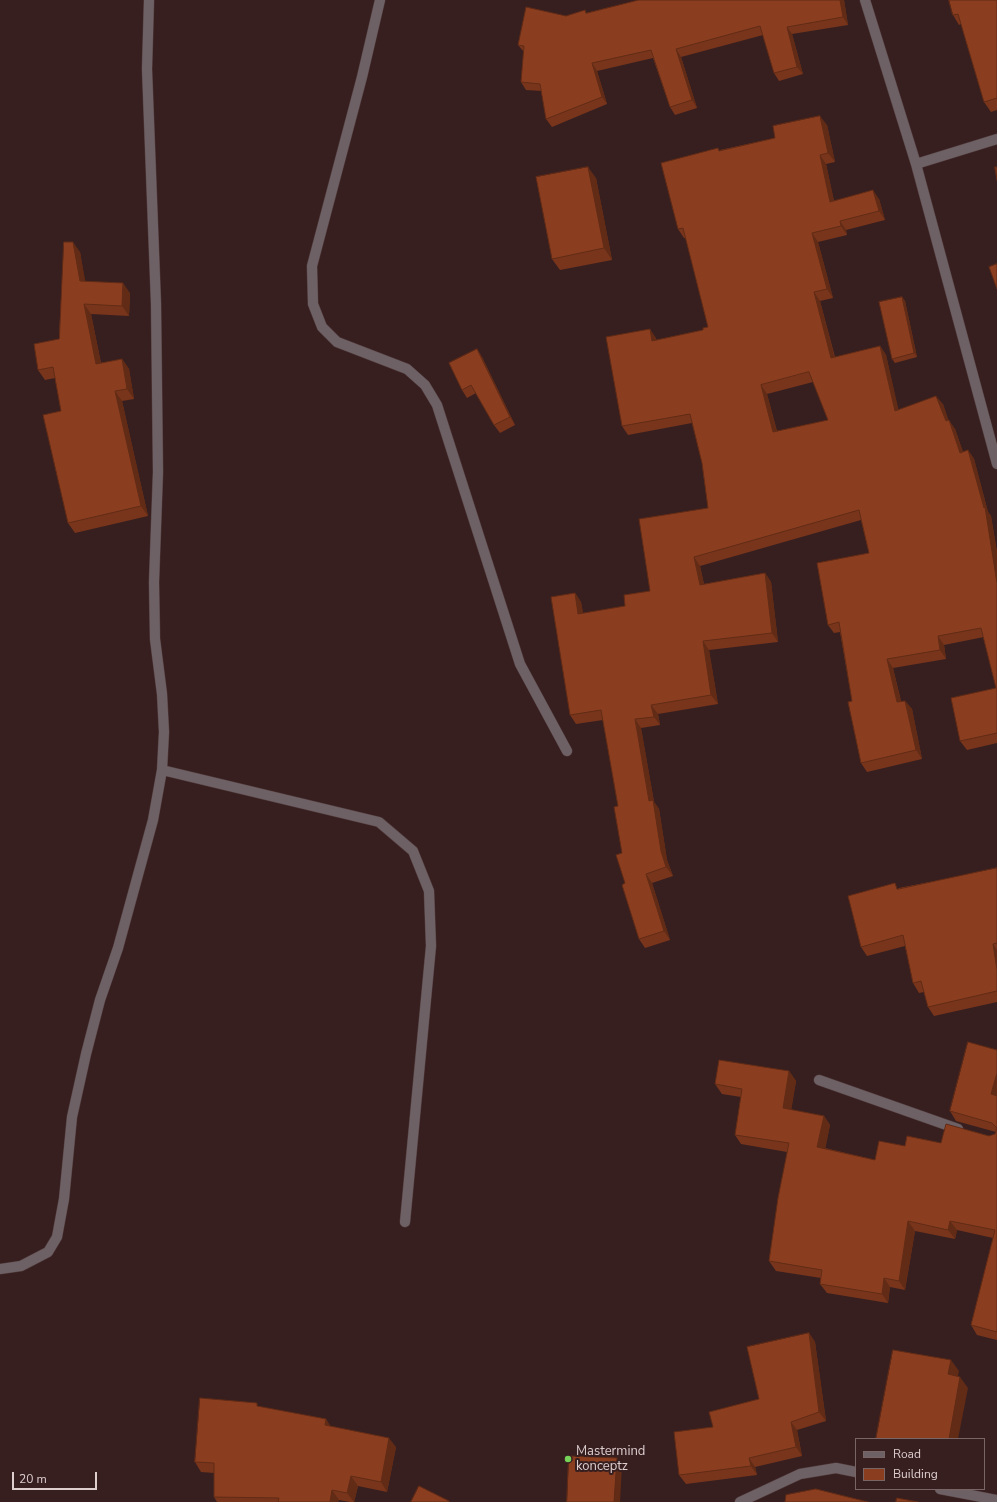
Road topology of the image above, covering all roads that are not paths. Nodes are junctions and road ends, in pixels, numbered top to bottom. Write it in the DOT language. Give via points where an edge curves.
graph roads {
  1 [pos="149,0"];
  2 [pos="380,0"];
  3 [pos="865,0"];
  4 [pos="997,139"];
  5 [pos="916,164"];
  6 [pos="997,464"];
  7 [pos="568,751"];
  8 [pos="162,770"];
  9 [pos="819,1080"];
  10 [pos="964,1131"];
  11 [pos="405,1222"];
  12 [pos="0,1269"];
  13 [pos="855,1472"];
  14 [pos="945,1490"];
  15 [pos="997,1500"];
  16 [pos="740,1502"];
  1 -- 8 [label="street" via="147,69 156,312 158,472 154,625 162,694"];
  2 -- 7 [label="street" via="312,266 313,304 322,327 337,342 407,368 425,385 437,405 520,664"];
  3 -- 5 [label="street"];
  4 -- 5 [label="street"];
  5 -- 6 [label="street"];
  8 -- 11 [label="street" via="379,822 414,850 429,891 431,946"];
  8 -- 12 [label="street" via="151,828 84,1061 72,1117 64,1199 57,1237 48,1252 21,1266"];
  9 -- 10 [label="street"];
  13 -- 16 [label="street" via="836,1468 800,1474"];
  14 -- 15 [label="street"];
}
